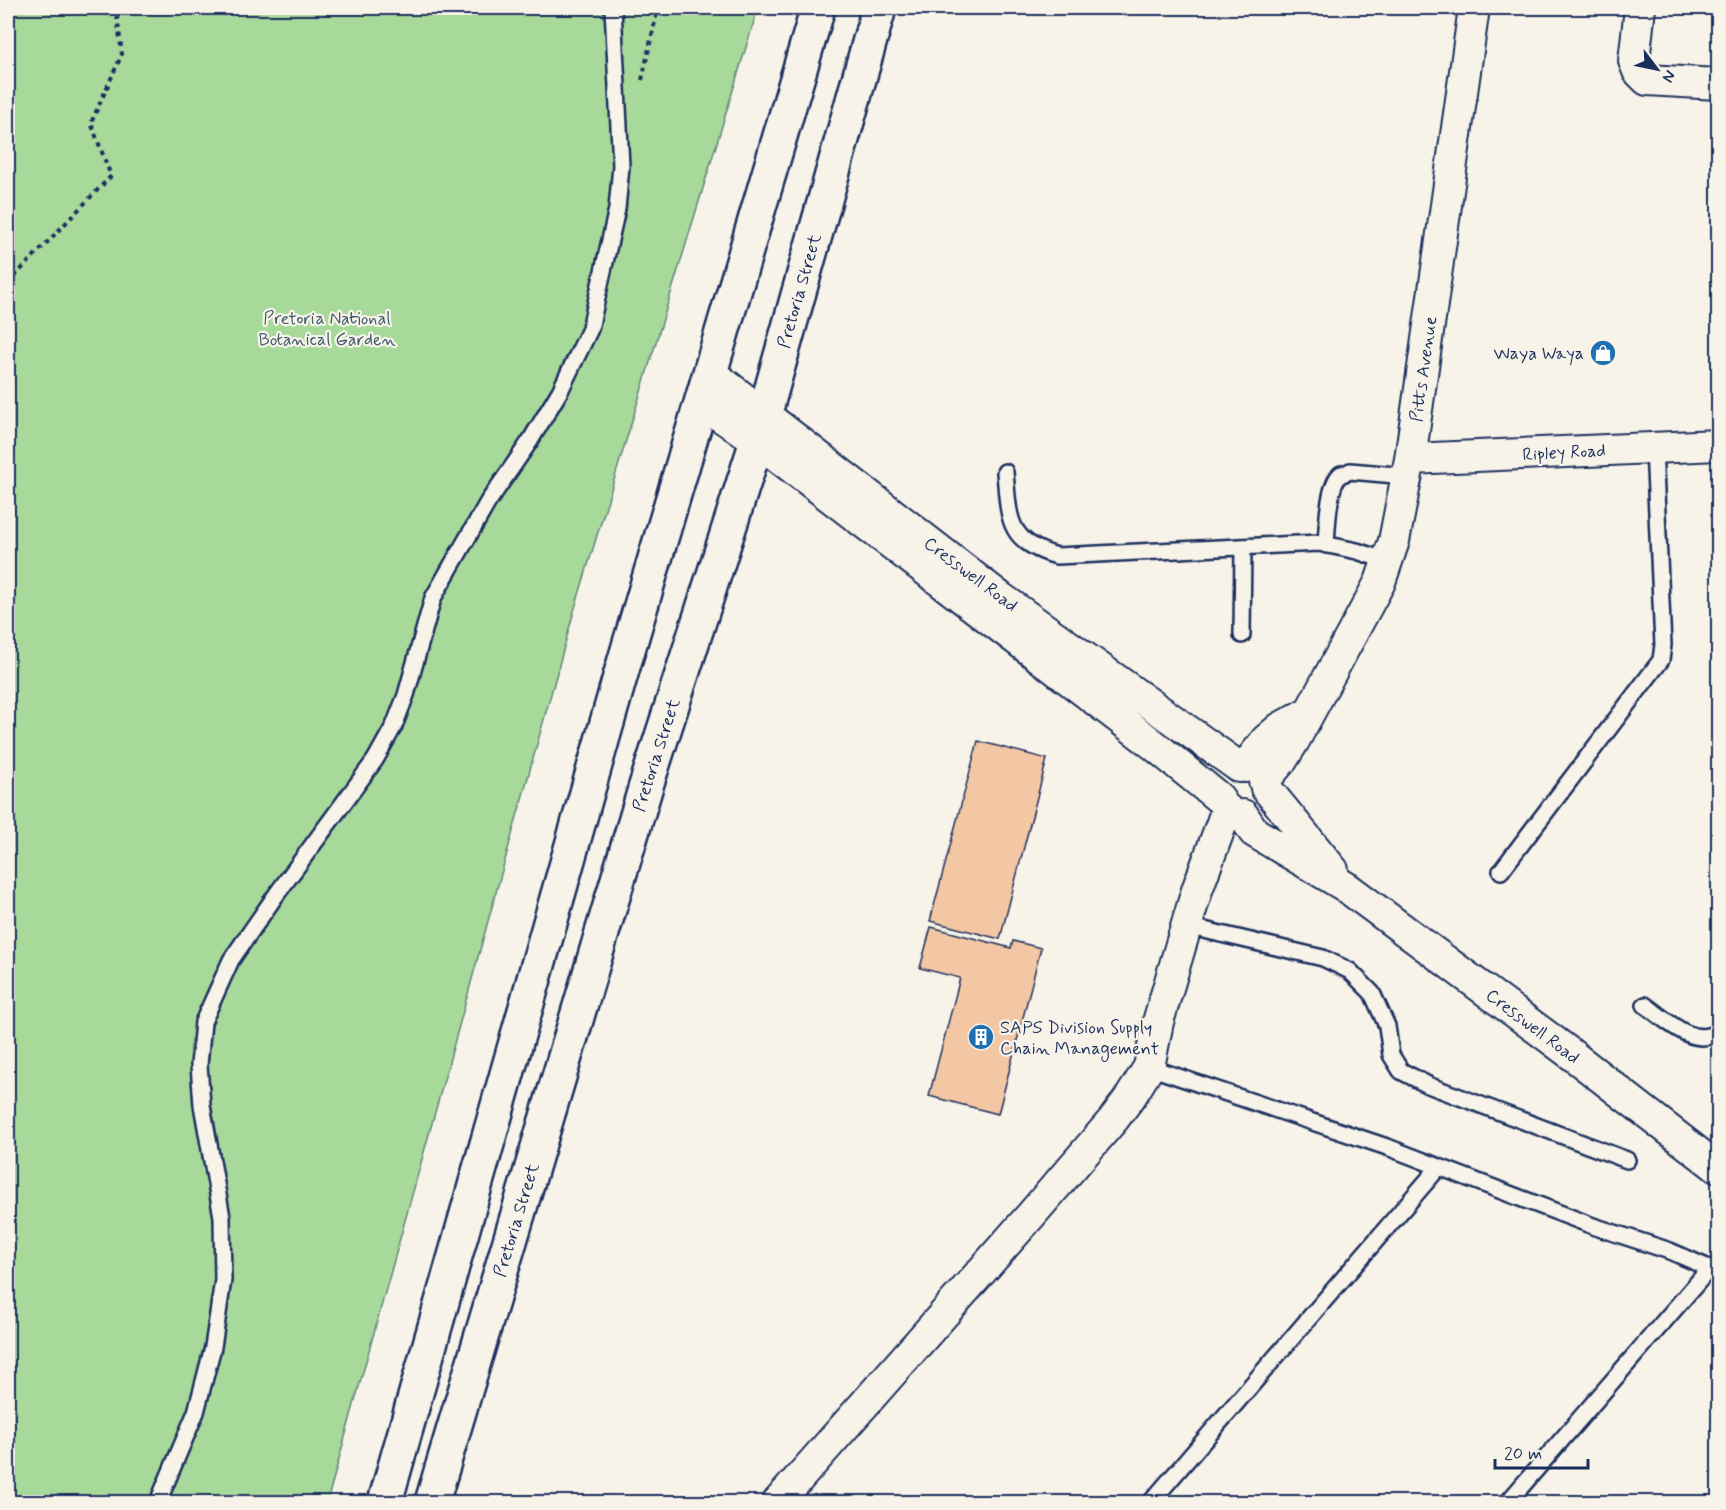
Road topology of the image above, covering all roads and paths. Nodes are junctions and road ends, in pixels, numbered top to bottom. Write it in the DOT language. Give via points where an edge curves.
graph roads {
  1 [pos="116,8"];
  2 [pos="613,8"];
  3 [pos="818,8"];
  4 [pos="879,8"];
  5 [pos="1474,8"];
  6 [pos="1640,8"];
  7 [pos="1719,84"];
  8 [pos="8,284"];
  9 [pos="711,373"];
  10 [pos="701,403"];
  11 [pos="760,428"];
  12 [pos="1719,445"];
  13 [pos="1654,448"];
  14 [pos="1408,468"];
  15 [pos="1005,471"];
  16 [pos="1326,544"];
  17 [pos="1243,547"];
  18 [pos="1387,561"];
  19 [pos="1242,635"];
  20 [pos="1253,776"];
  21 [pos="1230,807"];
  22 [pos="1501,871"];
  23 [pos="1346,887"];
  24 [pos="1187,927"];
  25 [pos="1645,1005"];
  26 [pos="1719,1031"];
  27 [pos="1149,1067"];
  28 [pos="1627,1160"];
  29 [pos="1439,1167"];
  30 [pos="1719,1168"];
  31 [pos="1714,1270"];
  32 [pos="158,1503"];
  33 [pos="385,1503"];
  34 [pos="432,1503"];
  35 [pos="778,1503"];
  36 [pos="1151,1503"];
  37 [pos="1508,1503"];
  1 -- 8 [label="path" via="122,54 91,123 111,176"];
  2 -- 32 [label="lane" via="621,166 617,209 590,329 560,391 488,502 434,598 394,726 375,760 231,960 203,1022 202,1105 222,1217 223,1280 213,1347 196,1412"];
  3 -- 9 [label="main road"];
  4 -- 11 [label="main road, Pretoria Street"];
  5 -- 14 [label="street, Pitts Avenue"];
  6 -- 7 [label="street" via="1634,61 1647,80"];
  9 -- 10 [label="main road"];
  9 -- 11 [label="street, Cresswell Road"];
  10 -- 11 [label="street, Cresswell Road"];
  10 -- 33 [label="main road"];
  11 -- 20 [label="street, Cresswell Road"];
  11 -- 21 [label="street, Cresswell Road"];
  11 -- 34 [label="main road, Pretoria Street" via="645,789"];
  12 -- 13 [label="street, Ripley Road"];
  13 -- 14 [label="street, Ripley Road"];
  13 -- 22 [label="lane" via="1661,660"];
  14 -- 16 [label="lane" via="1341,474 1331,494"];
  14 -- 18 [label="street, Pitts Avenue"];
  15 -- 17 [label="lane" via="1013,529 1038,551 1057,556"];
  16 -- 17 [label="lane"];
  16 -- 18 [label="lane"];
  17 -- 19 [label="lane"];
  18 -- 20 [label="street, Pitts Avenue" via="1362,617 1309,712 1266,740"];
  20 -- 21 [label="street" via="1230,770 1222,777 1218,787"];
  20 -- 21 [label="street" via="1266,794 1262,804 1254,812"];
  20 -- 23 [label="street, Cresswell Road"];
  21 -- 23 [label="street, Cresswell Road" via="1254,832"];
  21 -- 24 [label="street" via="1197,890"];
  23 -- 30 [label="street, Cresswell Road"];
  24 -- 27 [label="street" via="1158,1022"];
  24 -- 28 [label="lane" via="1323,958 1350,970 1372,993 1387,1026 1391,1055 1401,1071"];
  25 -- 26 [label="lane" via="1691,1037 1708,1038"];
  27 -- 29 [label="lane"];
  27 -- 35 [label="street" via="1113,1120"];
  29 -- 31 [label="lane"];
  29 -- 36 [label="lane"];
  31 -- 37 [label="lane"];
}
